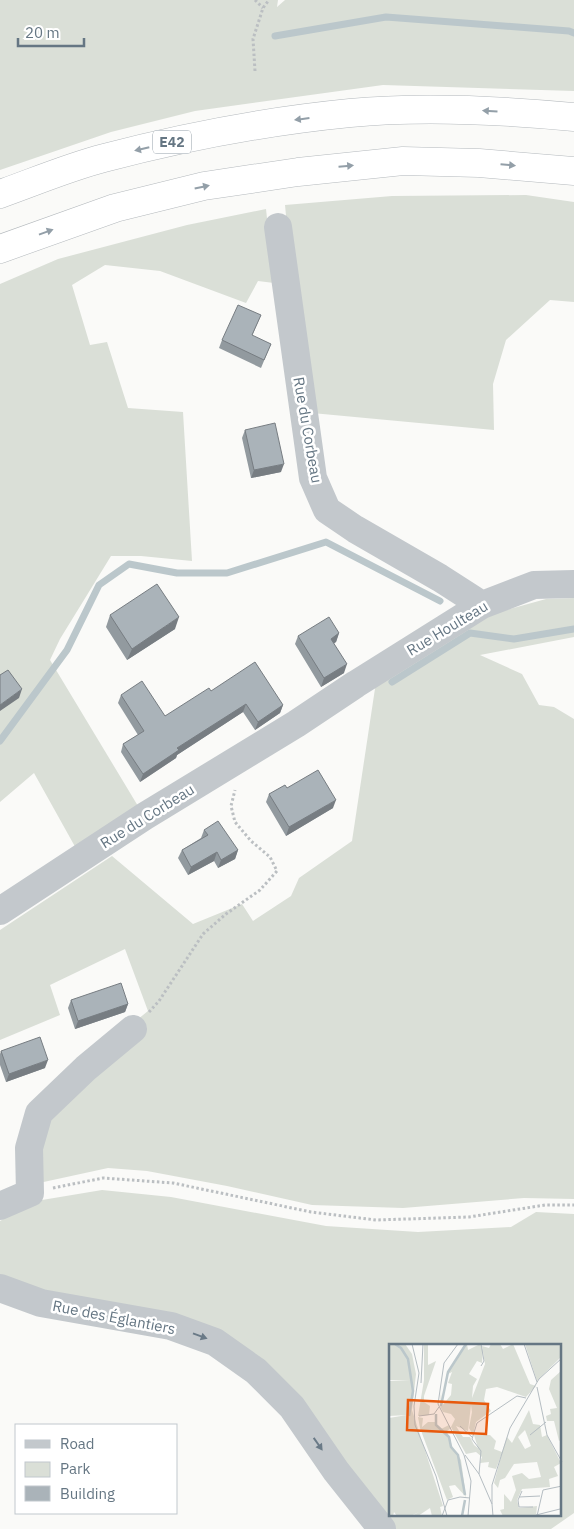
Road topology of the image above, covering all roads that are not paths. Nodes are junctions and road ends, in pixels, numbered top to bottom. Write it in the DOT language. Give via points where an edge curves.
graph roads {
  1 [pos="574,117"];
  2 [pos="574,171"];
  3 [pos="0,194"];
  4 [pos="278,227"];
  5 [pos="0,249"];
  6 [pos="574,584"];
  7 [pos="482,605"];
  8 [pos="296,724"];
  9 [pos="0,911"];
  10 [pos="133,1029"];
  11 [pos="0,1206"];
  12 [pos="0,1288"];
  13 [pos="382,1529"];
  1 -- 3 [label="highway, E42, one-way" via="473,110 411,110 350,113 274,123 102,158"];
  5 -- 2 [label="highway, one-way" via="115,208 204,186 298,172 403,162 479,163"];
  4 -- 7 [label="street, Rue du Corbeau" via="313,478 326,510"];
  6 -- 7 [label="street, Rue Houlteau" via="534,584"];
  7 -- 8 [label="street, Rue Houlteau"];
  8 -- 9 [label="street, Rue du Corbeau" via="145,816"];
  10 -- 11 [label="street" via="39,1113 29,1148 30,1193"];
  12 -- 13 [label="street, Rue des Églantiers, one-way" via="41,1303 170,1326 215,1342 256,1371 292,1407 336,1471"];
}
